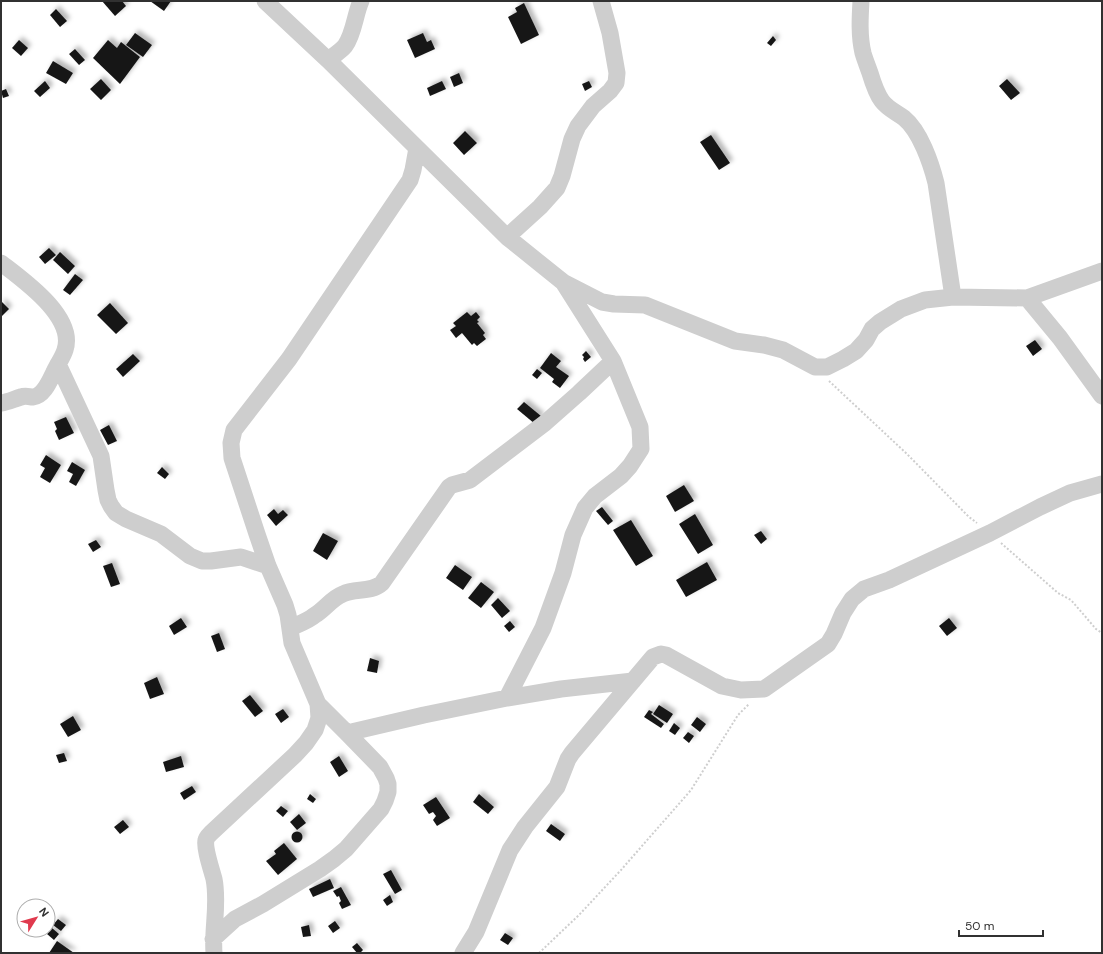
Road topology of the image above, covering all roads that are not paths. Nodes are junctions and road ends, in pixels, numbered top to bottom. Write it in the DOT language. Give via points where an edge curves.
graph roads {
  1 [pos="265,1"];
  2 [pos="361,1"];
  3 [pos="601,1"];
  4 [pos="861,1"];
  5 [pos="328,60"];
  6 [pos="417,148"];
  7 [pos="507,237"];
  8 [pos="1,263"];
  9 [pos="1102,271"];
  10 [pos="563,282"];
  11 [pos="953,297"];
  12 [pos="1027,298"];
  13 [pos="613,361"];
  14 [pos="58,364"];
  15 [pos="1102,396"];
  16 [pos="1,403"];
  17 [pos="1102,484"];
  18 [pos="268,566"];
  19 [pos="290,628"];
  20 [pos="633,681"];
  21 [pos="507,698"];
  22 [pos="318,704"];
  23 [pos="347,733"];
  24 [pos="214,946"];
  25 [pos="463,953"];
  1 -- 5 [label="street"];
  2 -- 5 [label="street" via="345,46"];
  3 -- 7 [label="street" via="610,32 617,73 616,83 593,106 578,126 557,188"];
  4 -- 11 [label="street" via="863,52 873,82 889,109 910,124 932,167"];
  5 -- 6 [label="street"];
  6 -- 7 [label="street"];
  6 -- 18 [label="street" via="414,170 406,187 288,359 234,430 231,443 232,458"];
  7 -- 10 [label="street"];
  8 -- 14 [label="street" via="47,302 61,320 66,333 66,349"];
  9 -- 12 [label="street"];
  10 -- 11 [label="street" via="602,302 645,305 735,341 783,350 815,367 827,367 856,351 880,322 901,309 925,300"];
  10 -- 13 [label="street"];
  11 -- 12 [label="street"];
  12 -- 15 [label="street"];
  13 -- 19 [label="street" via="545,423 470,480 452,484 382,583 342,594 316,615"];
  13 -- 21 [label="street" via="640,427 641,449 621,476 595,496 585,508 573,534 544,628"];
  14 -- 16 [label="street" via="41,394"];
  14 -- 18 [label="street" via="101,456 108,500 116,513 160,534 194,559 211,561 241,557"];
  17 -- 20 [label="street" via="1040,507 990,533 864,589 852,599 828,644 764,689 741,690 722,686 661,654 653,657"];
  18 -- 19 [label="street" via="285,604"];
  19 -- 22 [label="street" via="292,643"];
  20 -- 21 [label="street"];
  20 -- 25 [label="street" via="572,753 557,787 516,839 476,932"];
  21 -- 23 [label="street"];
  22 -- 23 [label="street"];
  22 -- 24 [label="street" via="319,718 306,743 206,840 216,893"];
  23 -- 24 [label="street" via="380,767 386,778 388,792 381,809 334,859 235,919"];
}
